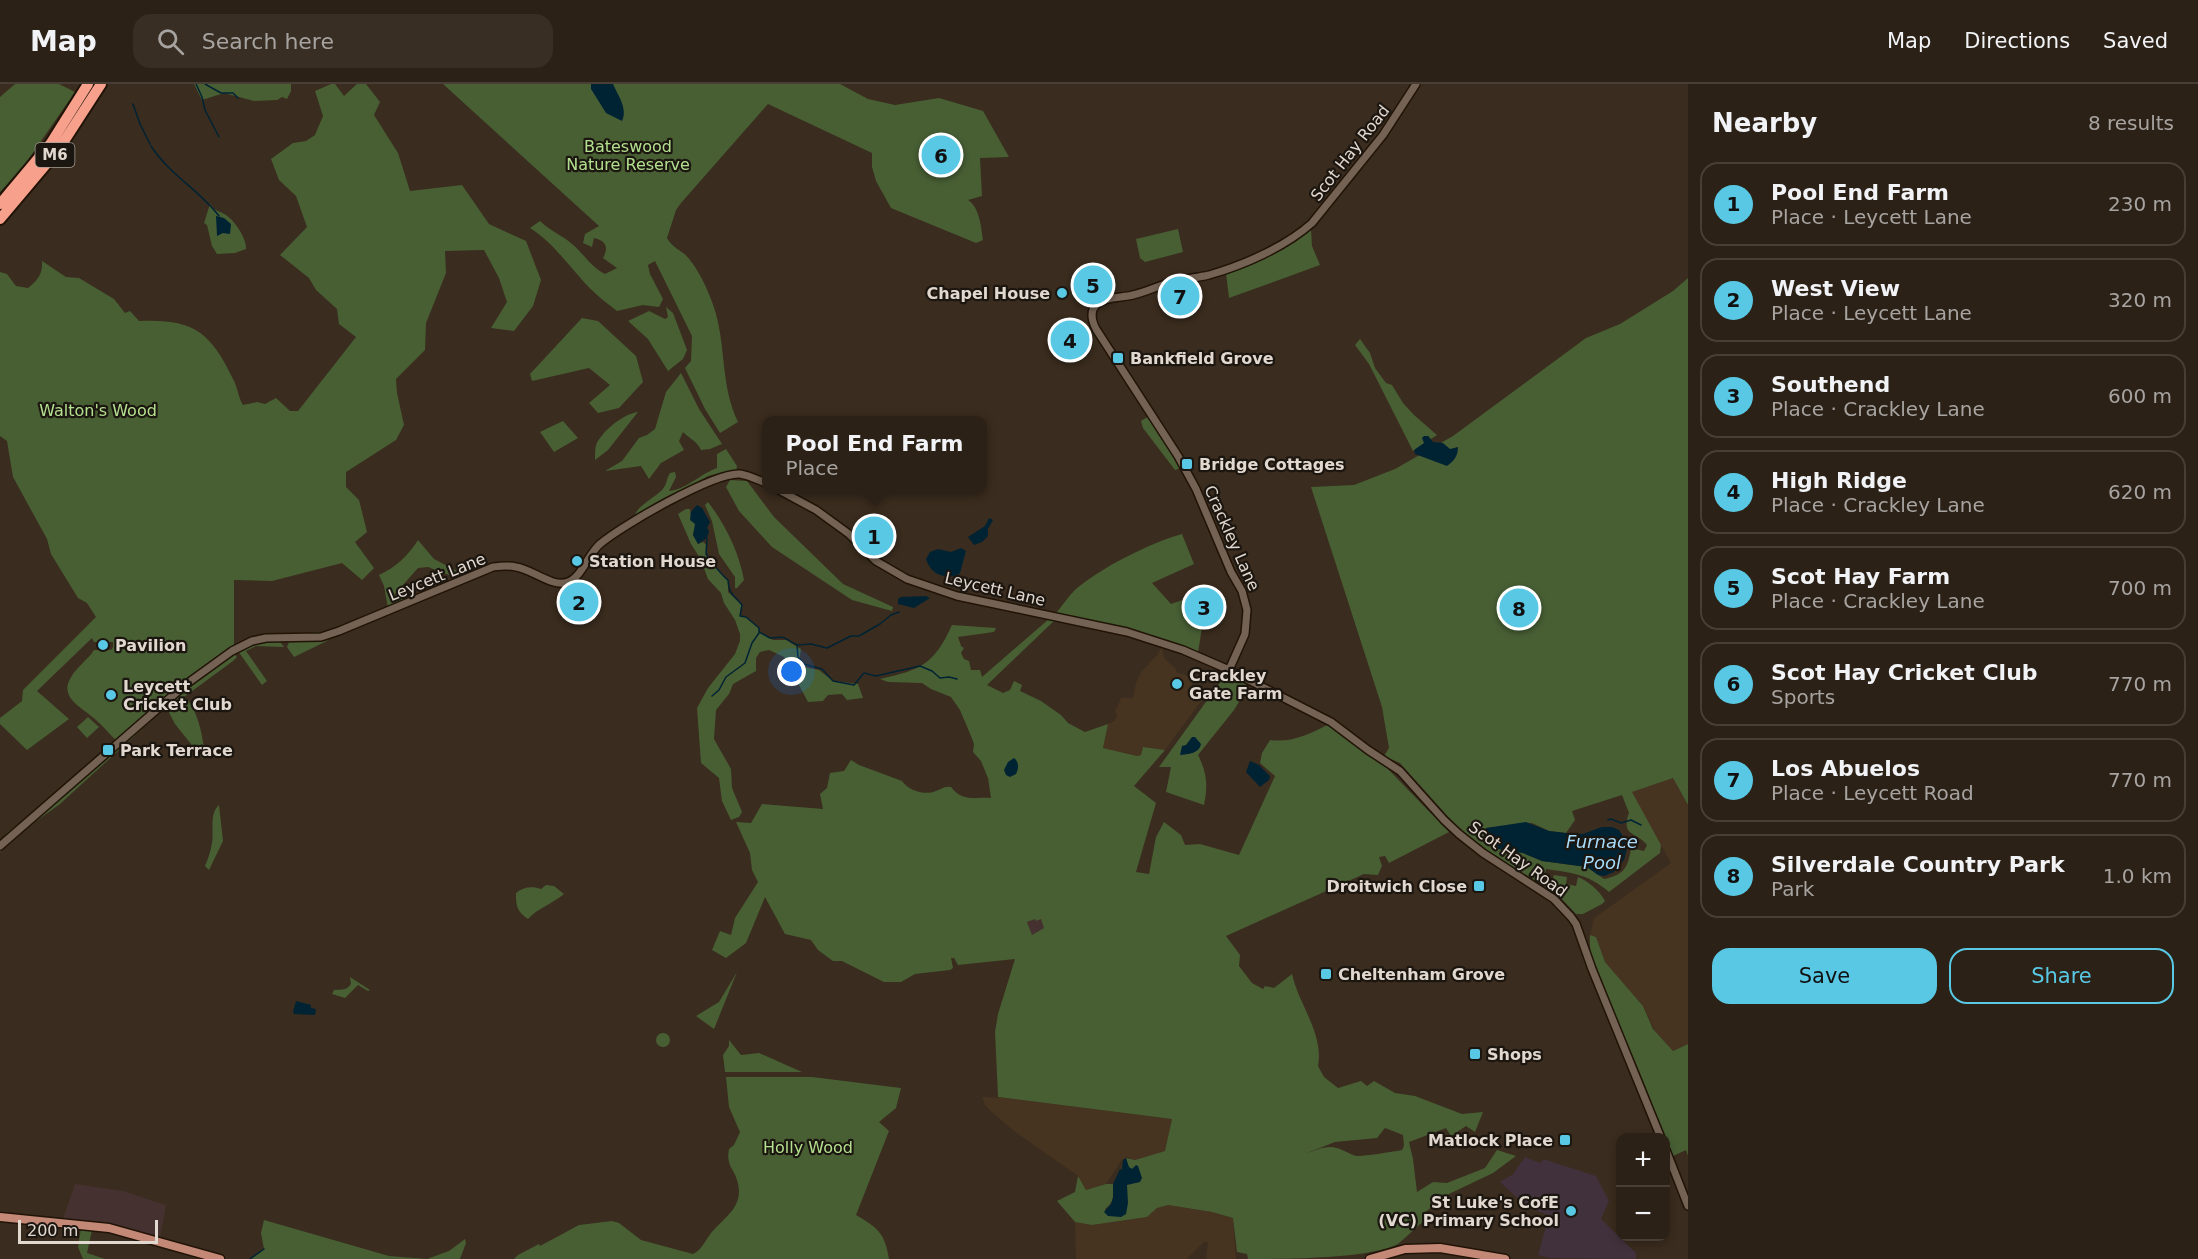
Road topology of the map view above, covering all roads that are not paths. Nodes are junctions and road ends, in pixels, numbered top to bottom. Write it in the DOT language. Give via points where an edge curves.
graph roads {
  1 [pos="88,84"];
  2 [pos="101,84"];
  3 [pos="1416,84"];
  4 [pos="0,204"];
  5 [pos="0,219"];
  6 [pos="1101,301"];
  7 [pos="762,482"];
  8 [pos="788,494"];
  9 [pos="1228,670"];
  10 [pos="0,846"];
  11 [pos="1659,1133"];
  12 [pos="1670,1162"];
  13 [pos="1688,1206"];
  14 [pos="0,1217"];
  15 [pos="219,1259"];
  16 [pos="1370,1259"];
  17 [pos="1505,1259"];
  1 -- 4 [label="highway, M6" via="51,142"];
  2 -- 5 [label="highway, M6" via="59,149"];
  3 -- 6 [label="street, Scot Hay Road" via="1383,135 1299,234 1256,257 1216,272"];
  6 -- 9 [label="street, Crackley Lane" via="1092,312 1092,321 1187,472 1242,591 1247,610 1245,634"];
  7 -- 10 [label="street, Leycett Lane" via="740,474 705,483 617,531 591,552 576,577 565,583 517,567 493,567 321,637 252,641 194,678"];
  8 -- 9 [label="street, Leycett Lane" via="849,534 876,561 907,579 957,596 1127,632"];
  9 -- 11 [label="street, Scot Hay Road" via="1331,722 1400,771 1444,820 1475,847 1566,910 1576,924"];
  12 -- 13 [label="street"];
  14 -- 15 [label="main road" via="109,1228"];
  16 -- 17 [label="main road" via="1405,1249 1440,1248"];
}
